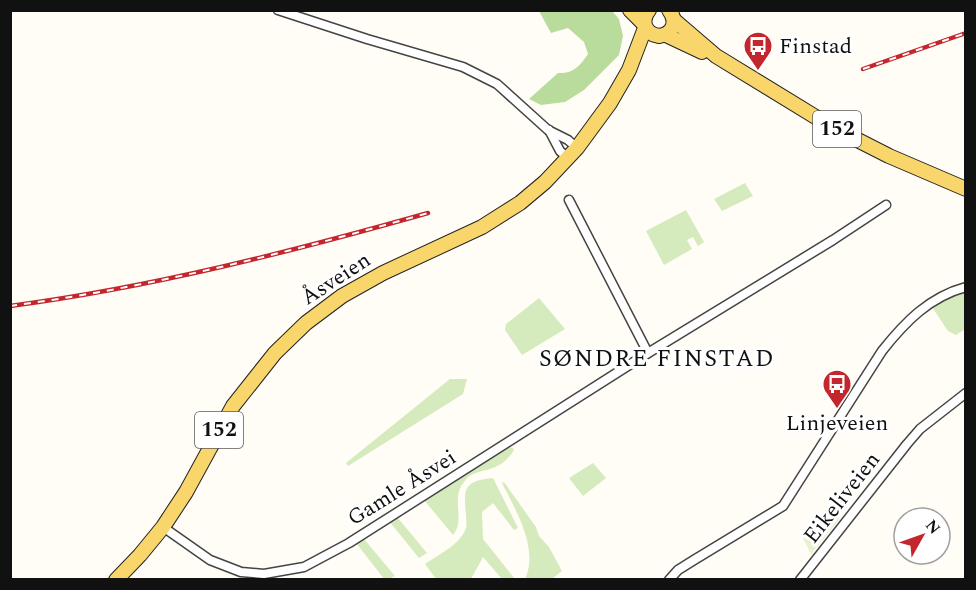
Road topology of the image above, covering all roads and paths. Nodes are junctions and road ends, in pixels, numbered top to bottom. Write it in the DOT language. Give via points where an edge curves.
graph roads {
  1 [pos="278,10"];
  2 [pos="630,10"];
  3 [pos="672,15"];
  4 [pos="646,21"];
  5 [pos="662,35"];
  6 [pos="716,56"];
  7 [pos="629,70"];
  8 [pos="548,130"];
  9 [pos="573,153"];
  10 [pos="966,189"];
  11 [pos="569,200"];
  12 [pos="886,205"];
  13 [pos="966,286"];
  14 [pos="648,353"];
  15 [pos="966,393"];
  16 [pos="163,526"];
  17 [pos="116,579"];
  18 [pos="669,579"];
  19 [pos="800,579"];
  1 -- 8 [label="street" via="463,67 497,84"];
  2 -- 4 [label="main road"];
  3 -- 5 [label="main road, Åsveien" via="671,30"];
  3 -- 6 [label="main road, 152"];
  4 -- 5 [label="main road" via="649,32"];
  4 -- 7 [label="main road, Åsveien / 152"];
  5 -- 6 [label="main road, 152"];
  5 -- 7 [label="main road, Åsveien / 152"];
  6 -- 10 [label="main road, 152" via="852,138"];
  7 -- 9 [label="main road, Åsveien / 152"];
  8 -- 9 [label="street" via="568,140"];
  8 -- 9 [label="street" via="560,151"];
  9 -- 16 [label="main road, Åsveien / 152" via="506,213 363,284 295,333 241,394"];
  11 -- 14 [label="street"];
  12 -- 14 [label="street, Gamle Åsvei"];
  13 -- 18 [label="street" via="925,306 894,335 783,506"];
  14 -- 16 [label="street, Gamle Åsvei" via="304,567 264,574 240,572 210,561"];
  15 -- 19 [label="street, Eikeliveien" via="907,444"];
  16 -- 17 [label="main road, Åsveien / 152"];
}
